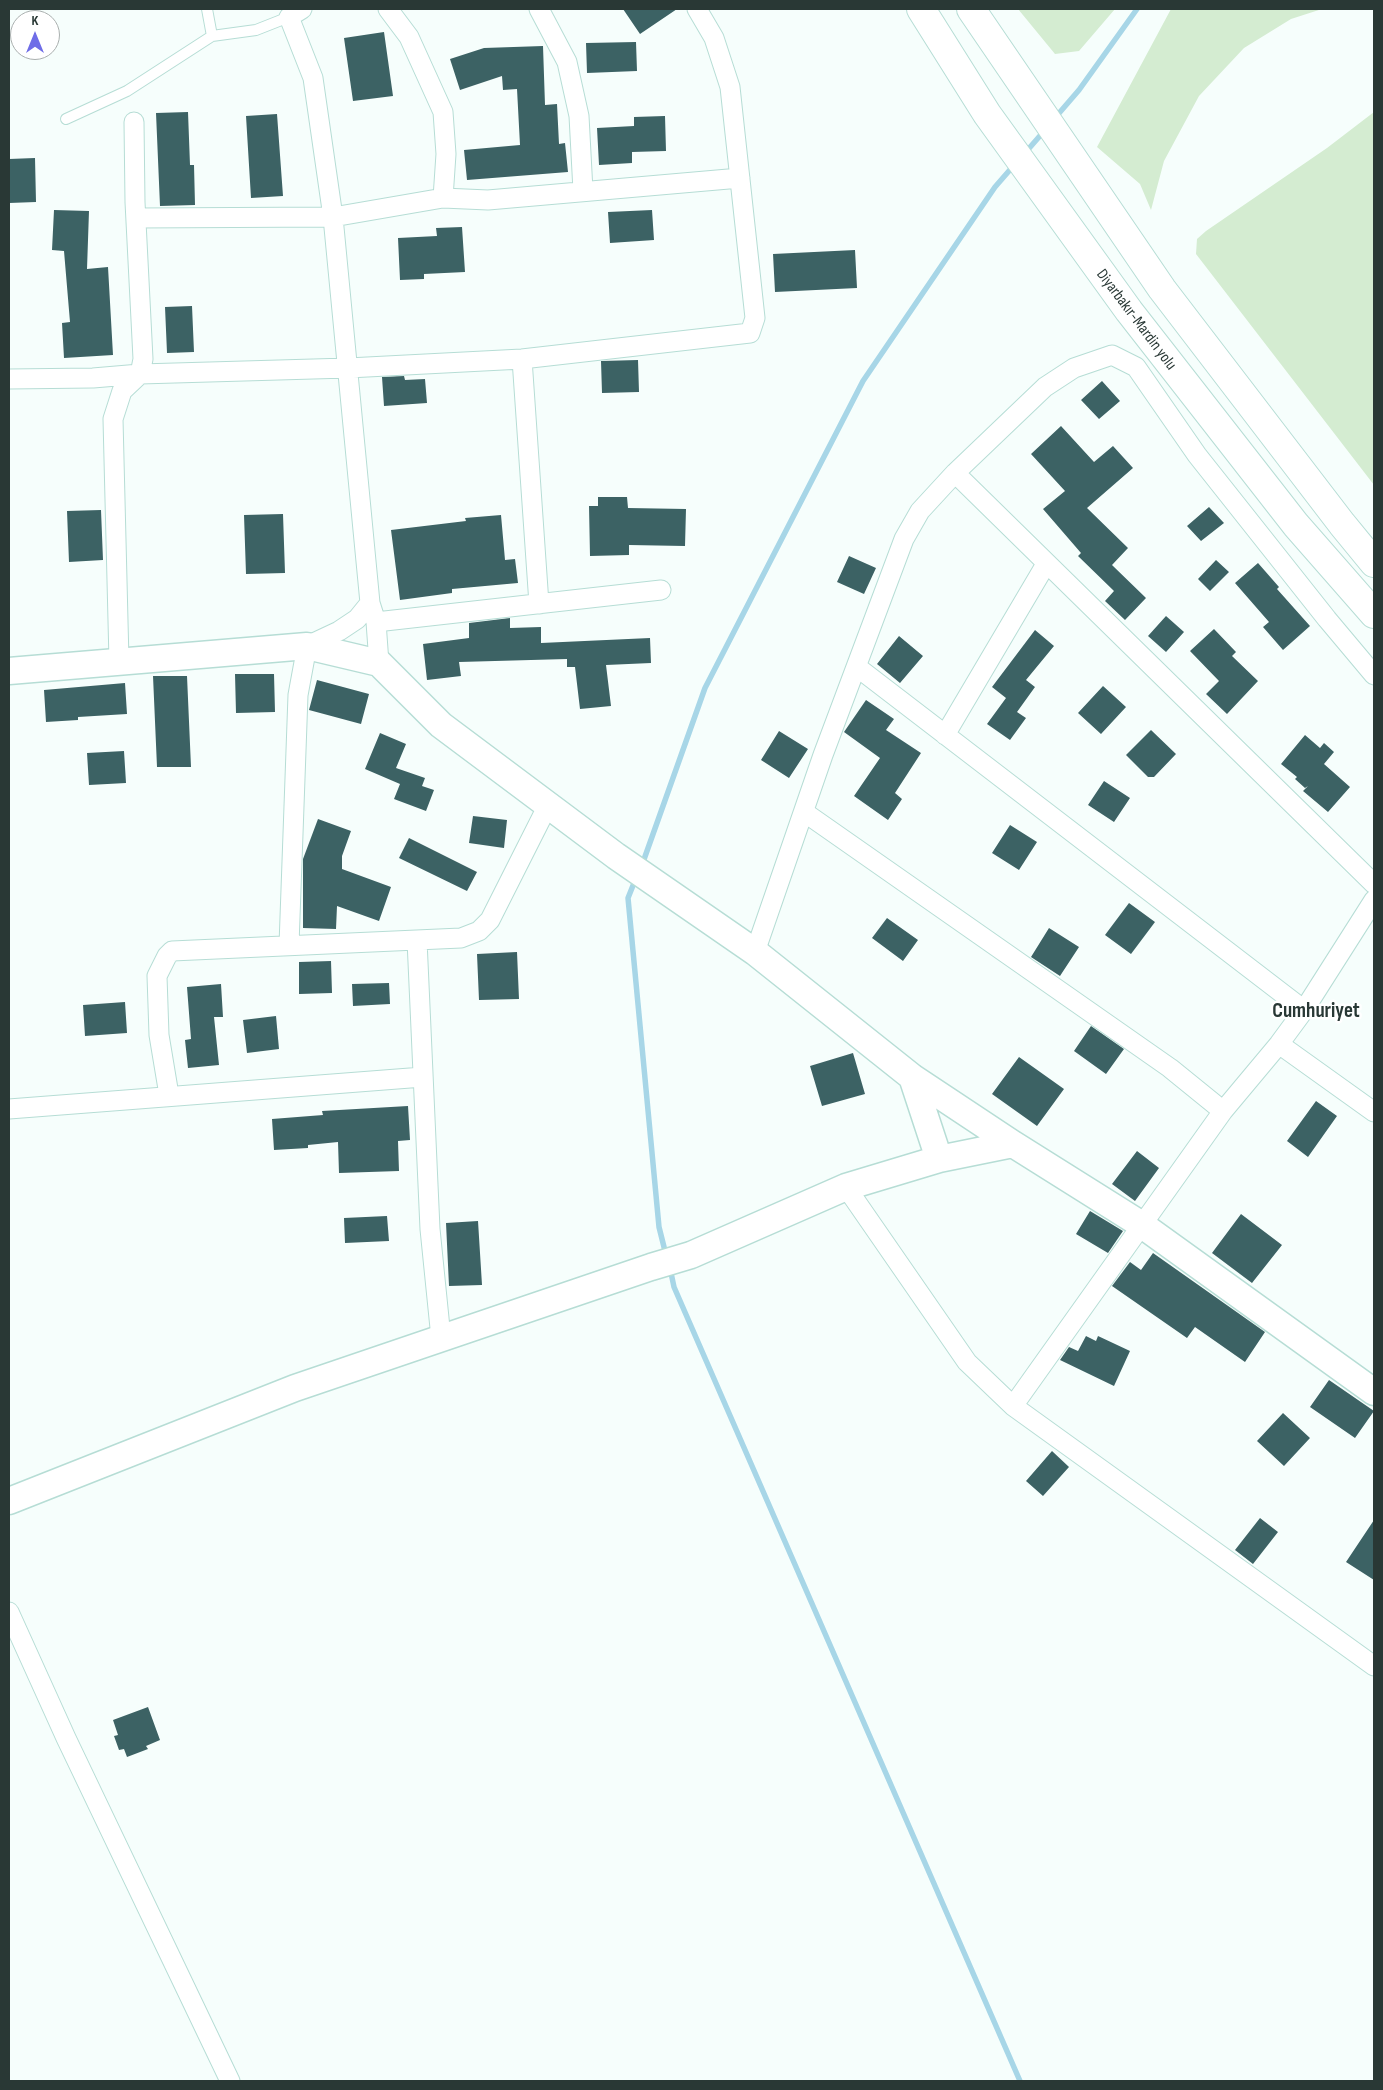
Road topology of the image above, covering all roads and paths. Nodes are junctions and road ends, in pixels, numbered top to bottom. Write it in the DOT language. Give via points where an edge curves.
graph roads {
  1 [pos="207,9"];
  2 [pos="388,9"];
  3 [pos="539,9"];
  4 [pos="696,9"];
  5 [pos="921,9"];
  6 [pos="971,9"];
  7 [pos="296,13"];
  8 [pos="212,36"];
  9 [pos="66,119"];
  10 [pos="134,122"];
  11 [pos="740,178"];
  12 [pos="582,190"];
  13 [pos="443,198"];
  14 [pos="136,218"];
  15 [pos="333,218"];
  16 [pos="522,359"];
  17 [pos="348,368"];
  18 [pos="140,374"];
  19 [pos="9,379"];
  20 [pos="955,473"];
  21 [pos="1374,563"];
  22 [pos="1046,564"];
  23 [pos="661,590"];
  24 [pos="370,603"];
  25 [pos="539,604"];
  26 [pos="1374,614"];
  27 [pos="376,622"];
  28 [pos="307,646"];
  29 [pos="119,661"];
  30 [pos="379,663"];
  31 [pos="857,667"];
  32 [pos="9,671"];
  33 [pos="1374,675"];
  34 [pos="944,734"];
  35 [pos="548,805"];
  36 [pos="804,812"];
  37 [pos="1374,884"];
  38 [pos="1374,900"];
  39 [pos="417,940"];
  40 [pos="290,945"];
  41 [pos="755,952"];
  42 [pos="1304,1010"];
  43 [pos="1279,1044"];
  44 [pos="423,1077"];
  45 [pos="912,1077"];
  46 [pos="169,1095"];
  47 [pos="9,1109"];
  48 [pos="1223,1111"];
  49 [pos="1374,1112"];
  50 [pos="1014,1144"];
  51 [pos="938,1158"];
  52 [pos="846,1187"];
  53 [pos="1142,1225"];
  54 [pos="441,1338"];
  55 [pos="1374,1392"];
  56 [pos="1013,1406"];
  57 [pos="9,1501"];
  58 [pos="9,1612"];
  59 [pos="1374,1666"];
  60 [pos="230,2081"];
  1 -- 8 [label="lane"];
  2 -- 13 [label="street" via="409,37 444,112"];
  3 -- 12 [label="street" via="567,62 579,116"];
  4 -- 11 [label="street" via="714,38 730,87"];
  5 -- 26 [label="highway, Diyarbakır-Mardin yolu" via="987,114 1128,312 1296,525"];
  6 -- 21 [label="highway" via="1162,288"];
  7 -- 8 [label="lane" via="256,30"];
  7 -- 15 [label="street" via="313,78"];
  8 -- 9 [label="lane" via="127,91"];
  10 -- 14 [label="street"];
  11 -- 12 [label="street"];
  11 -- 16 [label="street" via="756,318 750,333"];
  12 -- 13 [label="street" via="488,200"];
  13 -- 15 [label="street"];
  14 -- 15 [label="street"];
  14 -- 18 [label="street" via="143,359"];
  15 -- 17 [label="street"];
  16 -- 17 [label="street"];
  16 -- 25 [label="street"];
  17 -- 18 [label="street"];
  17 -- 24 [label="street"];
  18 -- 19 [label="street"];
  18 -- 29 [label="street" via="122,391 113,419"];
  20 -- 22 [label="street"];
  20 -- 31 [label="street" via="920,511 904,539"];
  20 -- 33 [label="street" via="1045,387 1074,368 1112,355 1136,367 1198,455"];
  22 -- 34 [label="street"];
  22 -- 37 [label="street"];
  23 -- 25 [label="street"];
  24 -- 27 [label="street"];
  24 -- 28 [label="street" via="357,619 340,631"];
  25 -- 27 [label="street"];
  27 -- 30 [label="street"];
  28 -- 29 [label="street"];
  28 -- 30 [label="street"];
  28 -- 40 [label="street" via="298,695"];
  29 -- 32 [label="street"];
  30 -- 35 [label="street" via="441,725"];
  31 -- 34 [label="street"];
  31 -- 36 [label="street"];
  34 -- 42 [label="street"];
  35 -- 39 [label="street" via="490,920 479,930 460,938"];
  35 -- 41 [label="street"];
  36 -- 41 [label="street"];
  36 -- 48 [label="street" via="1170,1068"];
  38 -- 42 [label="street"];
  39 -- 40 [label="street"];
  39 -- 44 [label="street"];
  40 -- 46 [label="street" via="172,951 167,956 157,976 159,1034"];
  41 -- 45 [label="street"];
  42 -- 43 [label="street"];
  43 -- 48 [label="street"];
  43 -- 49 [label="street"];
  44 -- 46 [label="street"];
  44 -- 54 [label="street" via="430,1229"];
  45 -- 50 [label="street"];
  45 -- 51 [label="street"];
  46 -- 47 [label="street"];
  48 -- 53 [label="street"];
  50 -- 51 [label="street"];
  50 -- 53 [label="street"];
  51 -- 52 [label="street"];
  52 -- 54 [label="street" via="691,1255"];
  52 -- 56 [label="street" via="967,1362"];
  53 -- 55 [label="street"];
  53 -- 56 [label="street"];
  54 -- 57 [label="street" via="295,1388"];
  56 -- 59 [label="street"];
  58 -- 60 [label="street"];
}
